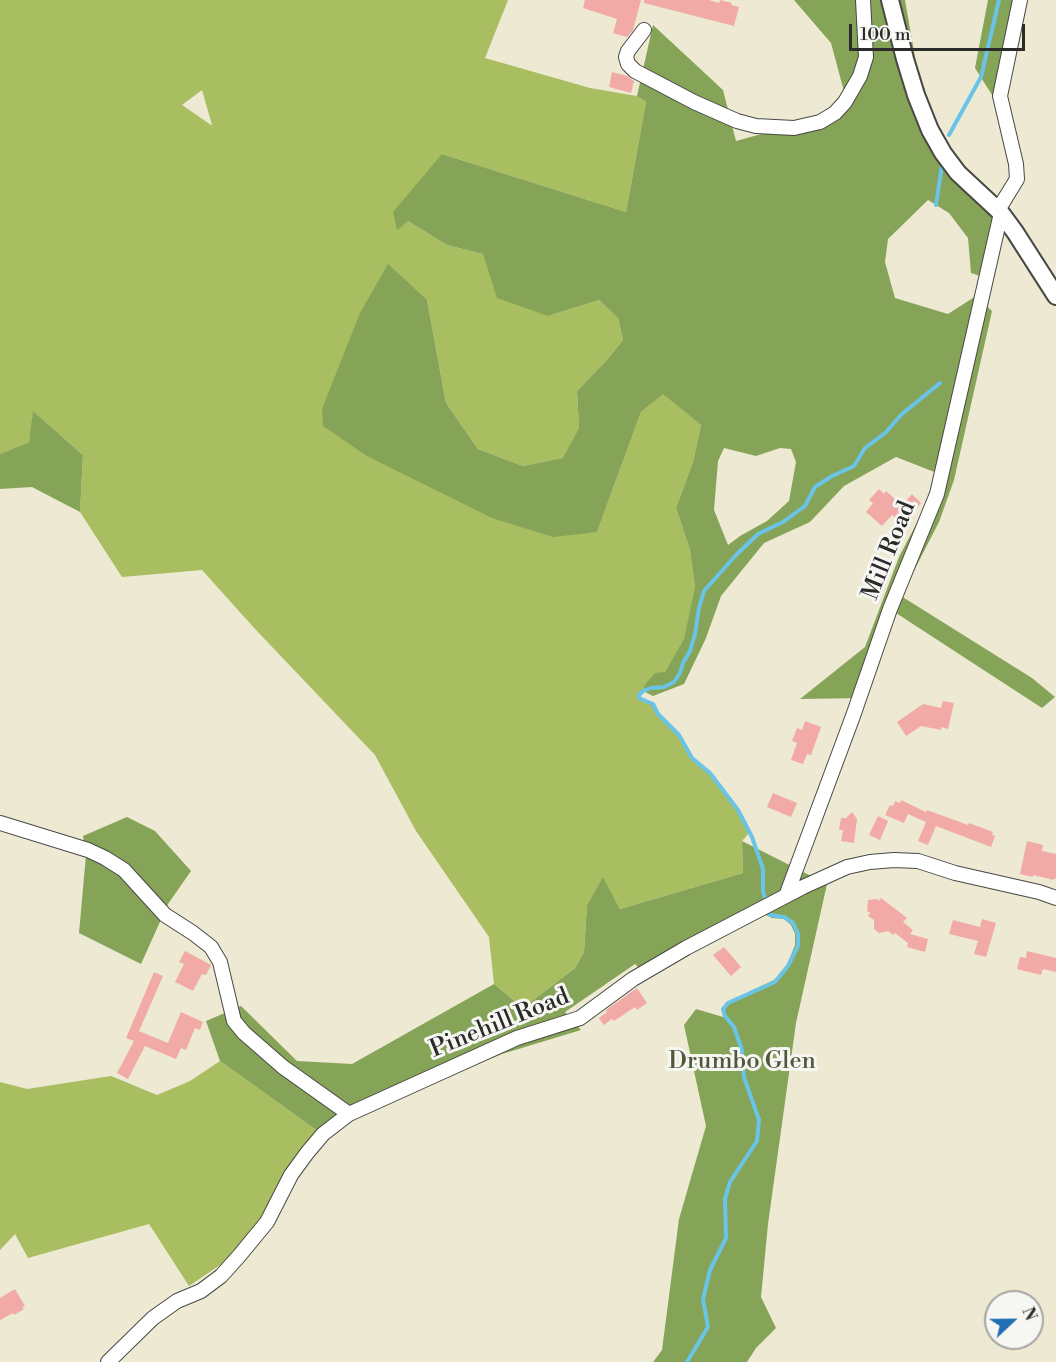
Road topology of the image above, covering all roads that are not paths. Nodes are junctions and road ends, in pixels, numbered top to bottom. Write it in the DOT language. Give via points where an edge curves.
graph roads {
  1 [pos="863,0"];
  2 [pos="890,0"];
  3 [pos="1020,0"];
  4 [pos="644,30"];
  5 [pos="1000,212"];
  6 [pos="1056,296"];
  7 [pos="0,823"];
  8 [pos="1056,898"];
  9 [pos="780,899"];
  10 [pos="350,1114"];
  11 [pos="108,1362"];
  1 -- 4 [label="street" via="866,57 860,76 835,113 820,122 794,128 737,121 635,70 626,57"];
  2 -- 5 [label="main road" via="916,95 930,130 958,173"];
  3 -- 5 [label="street, Mill Road" via="999,96 1017,179"];
  5 -- 6 [label="main road"];
  5 -- 9 [label="street, Mill Road" via="938,494"];
  7 -- 10 [label="street" via="88,850 124,870 165,915 211,947 220,962 234,1022 244,1033"];
  8 -- 9 [label="street, Pinehill Road" via="918,861 894,860 847,867"];
  9 -- 10 [label="street, Pinehill Road" via="633,979 580,1018 517,1038"];
  10 -- 11 [label="street, Pinehill Road" via="323,1134 307,1153 267,1222 221,1276 153,1318"];
}
